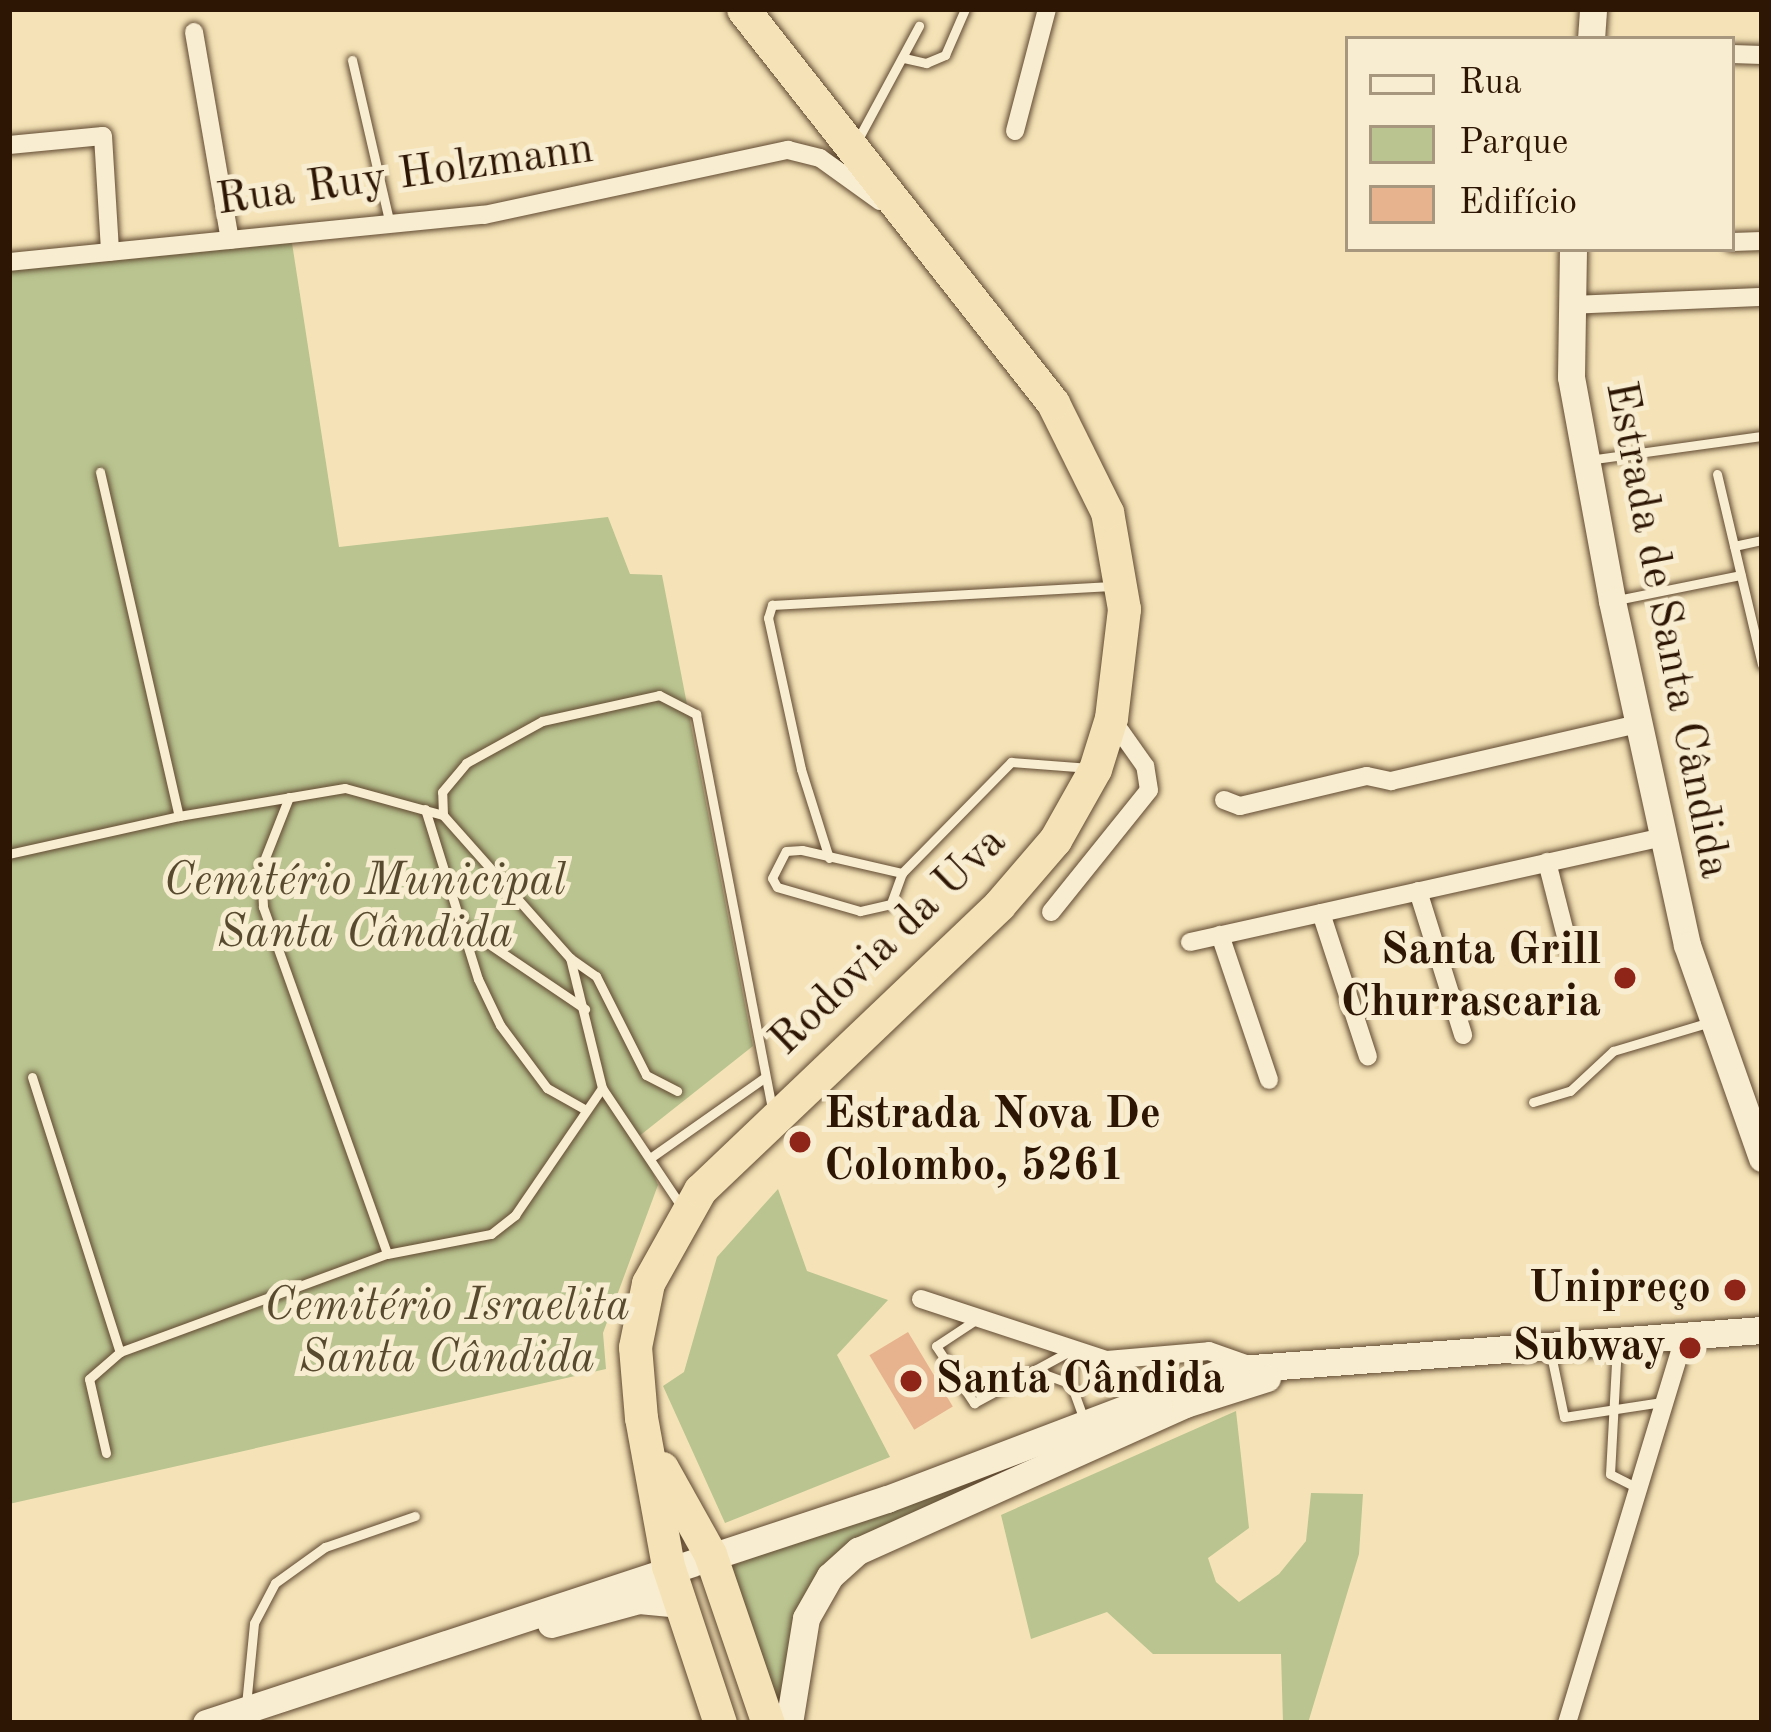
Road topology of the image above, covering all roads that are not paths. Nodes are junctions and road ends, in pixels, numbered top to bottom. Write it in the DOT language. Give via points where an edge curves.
graph roads {
  1 [pos="743,9"];
  2 [pos="965,9"];
  3 [pos="1047,9"];
  4 [pos="919,26"];
  5 [pos="194,32"];
  6 [pos="904,58"];
  7 [pos="352,60"];
  8 [pos="1015,131"];
  9 [pos="9,146"];
  10 [pos="854,146"];
  11 [pos="390,224"];
  12 [pos="925,235"];
  13 [pos="230,240"];
  14 [pos="110,252"];
  15 [pos="1573,252"];
  16 [pos="9,262"];
  17 [pos="1762,297"];
  18 [pos="1570,305"];
  19 [pos="1762,436"];
  20 [pos="1583,460"];
  21 [pos="100,472"];
  22 [pos="1717,474"];
  23 [pos="1762,540"];
  24 [pos="1735,546"];
  25 [pos="1741,575"];
  26 [pos="1123,586"];
  27 [pos="1612,602"];
  28 [pos="1762,665"];
  29 [pos="1112,718"];
  30 [pos="1638,724"];
  31 [pos="1095,769"];
  32 [pos="290,797"];
  33 [pos="1224,800"];
  34 [pos="425,808"];
  35 [pos="443,814"];
  36 [pos="179,816"];
  37 [pos="1663,837"];
  38 [pos="9,854"];
  39 [pos="829,858"];
  40 [pos="1547,862"];
  41 [pos="902,874"];
  42 [pos="1418,891"];
  43 [pos="1051,912"];
  44 [pos="1322,913"];
  45 [pos="461,925"];
  46 [pos="1220,935"];
  47 [pos="1190,942"];
  48 [pos="1569,948"];
  49 [pos="570,958"];
  50 [pos="585,1009"];
  51 [pos="1710,1022"];
  52 [pos="1463,1035"];
  53 [pos="1367,1058"];
  54 [pos="32,1077"];
  55 [pos="764,1078"];
  56 [pos="1269,1080"];
  57 [pos="602,1088"];
  58 [pos="677,1091"];
  59 [pos="1533,1102"];
  60 [pos="586,1110"];
  61 [pos="774,1117"];
  62 [pos="652,1156"];
  63 [pos="1762,1158"];
  64 [pos="683,1211"];
  65 [pos="387,1254"];
  66 [pos="921,1299"];
  67 [pos="978,1318"];
  68 [pos="1754,1327"];
  69 [pos="1684,1334"];
  70 [pos="1616,1339"];
  71 [pos="1549,1344"];
  72 [pos="1072,1349"];
  73 [pos="120,1352"];
  74 [pos="1338,1361"];
  75 [pos="1249,1365"];
  76 [pos="1033,1370"];
  77 [pos="1071,1384"];
  78 [pos="1664,1402"];
  79 [pos="1618,1409"];
  80 [pos="1084,1420"];
  81 [pos="650,1446"];
  82 [pos="106,1453"];
  83 [pos="992,1488"];
  84 [pos="1638,1488"];
  85 [pos="415,1516"];
  86 [pos="710,1554"];
  87 [pos="668,1566"];
  88 [pos="681,1604"];
  89 [pos="332,1682"];
  90 [pos="245,1710"];
  91 [pos="206,1723"];
  92 [pos="720,1723"];
  93 [pos="768,1723"];
  94 [pos="789,1723"];
  95 [pos="1567,1723"];
  1 -- 10 [label="highway, Rodovia da Uva"];
  2 -- 6 [label="lane" via="945,55 926,63"];
  3 -- 8 [label="street"];
  4 -- 6 [label="lane"];
  5 -- 13 [label="street"];
  6 -- 10 [label="lane"];
  7 -- 11 [label="lane"];
  9 -- 14 [label="street" via="103,136"];
  10 -- 12 [label="highway, Rodovia da Uva"];
  11 -- 12 [label="street, Rua Ruy Holzmann" via="524,209 788,150 820,158"];
  11 -- 13 [label="street, Rua Ruy Holzmann"];
  12 -- 26 [label="highway, Rodovia da Uva" via="1073,436 1107,512"];
  13 -- 14 [label="street, Rua Ruy Holzmann"];
  14 -- 16 [label="street, Rua Ruy Holzmann"];
  15 -- 18 [label="main road, Estrada de Santa Cândida"];
  17 -- 18 [label="street"];
  18 -- 20 [label="main road, Estrada de Santa Cândida"];
  19 -- 20 [label="lane"];
  20 -- 27 [label="main road, Estrada de Santa Cândida"];
  21 -- 36 [label="lane"];
  22 -- 24 [label="lane"];
  23 -- 24 [label="lane"];
  24 -- 25 [label="lane"];
  25 -- 27 [label="lane"];
  25 -- 28 [label="lane"];
  26 -- 29 [label="highway, Rodovia da Uva"];
  26 -- 39 [label="lane" via="772,605 768,618 801,769"];
  27 -- 30 [label="main road, Estrada de Santa Cândida"];
  29 -- 31 [label="highway, Rodovia da Uva"];
  29 -- 43 [label="street" via="1145,766 1149,790"];
  30 -- 33 [label="street" via="1391,781 1367,776 1240,806"];
  30 -- 37 [label="main road, Estrada de Santa Cândida"];
  31 -- 41 [label="lane" via="1011,762"];
  31 -- 61 [label="highway, Rodovia da Uva" via="1055,840 1015,888"];
  32 -- 34 [label="lane" via="345,788"];
  32 -- 36 [label="lane"];
  32 -- 65 [label="lane" via="261,868 263,908"];
  34 -- 35 [label="lane"];
  34 -- 45 [label="lane"];
  35 -- 49 [label="lane"];
  35 -- 55 [label="lane" via="442,792 466,763 542,721 659,695 680,700 696,714"];
  36 -- 38 [label="lane"];
  37 -- 40 [label="street"];
  37 -- 51 [label="main road, Estrada de Santa Cândida"];
  39 -- 41 [label="lane"];
  39 -- 41 [label="lane" via="786,851 772,878 777,887 860,911 891,904"];
  40 -- 42 [label="street"];
  40 -- 48 [label="street"];
  42 -- 44 [label="street"];
  42 -- 52 [label="street"];
  44 -- 46 [label="street"];
  44 -- 53 [label="street"];
  45 -- 50 [label="lane"];
  45 -- 60 [label="lane" via="478,980 523,1062"];
  46 -- 47 [label="street"];
  46 -- 56 [label="street"];
  49 -- 50 [label="lane"];
  49 -- 58 [label="lane" via="596,976 646,1076"];
  50 -- 57 [label="lane"];
  51 -- 59 [label="lane" via="1613,1051 1570,1090"];
  51 -- 63 [label="main road, Estrada de Santa Cândida"];
  54 -- 73 [label="lane"];
  55 -- 61 [label="lane"];
  55 -- 62 [label="lane"];
  57 -- 60 [label="lane"];
  57 -- 62 [label="lane"];
  60 -- 65 [label="lane" via="515,1216 490,1234"];
  61 -- 64 [label="highway, Rodovia da Uva"];
  62 -- 64 [label="lane"];
  64 -- 81 [label="highway, Rodovia da Uva" via="657,1258 638,1330 635,1382"];
  65 -- 73 [label="lane"];
  66 -- 67 [label="street"];
  67 -- 72 [label="street"];
  67 -- 76 [label="lane" via="936,1346 974,1402"];
  68 -- 69 [label="main road"];
  69 -- 70 [label="main road"];
  69 -- 78 [label="street"];
  70 -- 71 [label="main road"];
  70 -- 79 [label="lane"];
  71 -- 74 [label="main road"];
  71 -- 79 [label="lane" via="1564,1417"];
  72 -- 75 [label="street" via="1121,1361 1223,1352"];
  72 -- 76 [label="lane"];
  72 -- 77 [label="lane"];
  73 -- 82 [label="lane" via="89,1379"];
  74 -- 75 [label="main road"];
  74 -- 83 [label="main road" via="1185,1404"];
  75 -- 80 [label="main road"];
  76 -- 77 [label="lane"];
  77 -- 80 [label="lane"];
  78 -- 79 [label="lane"];
  78 -- 84 [label="street"];
  79 -- 84 [label="lane" via="1610,1474"];
  80 -- 83 [label="main road" via="1066,1448"];
  80 -- 86 [label="main road" via="912,1491"];
  81 -- 86 [label="highway, Rodovia da Uva"];
  81 -- 87 [label="highway, Rodovia da Uva"];
  83 -- 94 [label="main road" via="877,1539 830,1576 802,1632"];
  84 -- 95 [label="street"];
  85 -- 90 [label="lane" via="325,1547 275,1583 254,1623"];
  86 -- 87 [label="main road"];
  86 -- 93 [label="highway, Rodovia da Uva"];
  87 -- 88 [label="highway, Rodovia da Uva"];
  87 -- 89 [label="main road"];
  88 -- 89 [label="main road" via="639,1600"];
  88 -- 92 [label="highway, Rodovia da Uva"];
  89 -- 90 [label="main road"];
  90 -- 91 [label="main road"];
}
